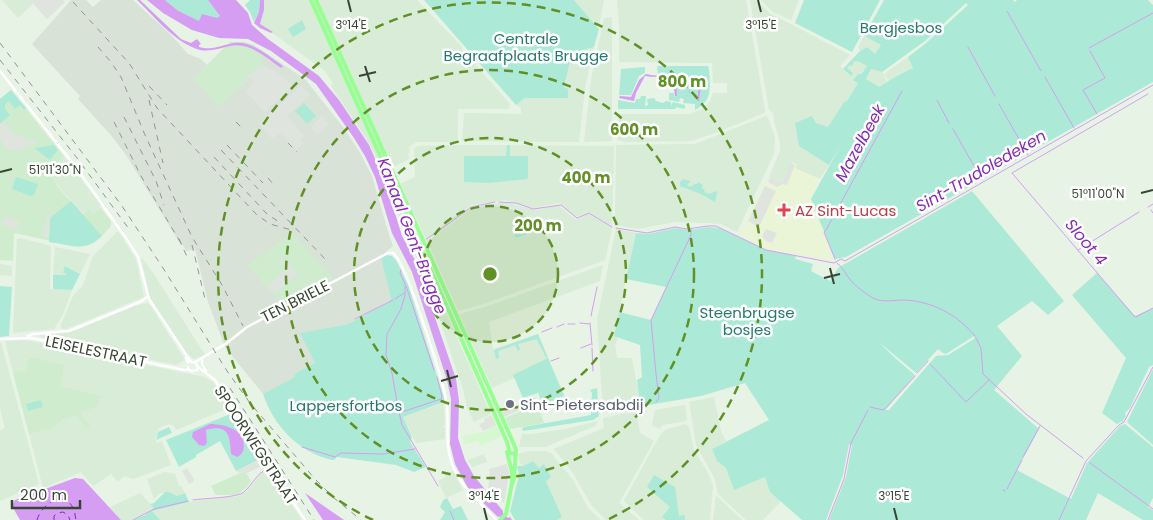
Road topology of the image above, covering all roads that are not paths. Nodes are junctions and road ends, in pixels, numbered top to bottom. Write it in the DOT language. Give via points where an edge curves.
graph roads {
  1 [pos="311,0"];
  2 [pos="316,0"];
  3 [pos="0,71"];
  4 [pos="390,174"];
  5 [pos="148,296"];
  6 [pos="142,301"];
  7 [pos="150,301"];
  8 [pos="26,338"];
  9 [pos="0,339"];
  10 [pos="202,359"];
  11 [pos="189,365"];
  12 [pos="197,365"];
  13 [pos="206,372"];
  14 [pos="504,436"];
  15 [pos="512,448"];
  16 [pos="512,484"];
  17 [pos="500,518"];
  18 [pos="305,520"];
  1 -- 4 [label="main road"];
  2 -- 4 [label="main road" via="386,158"];
  3 -- 5 [label="street" via="78,170 138,257"];
  4 -- 14 [label="main road"];
  4 -- 15 [label="main road"];
  5 -- 6 [label="street"];
  5 -- 7 [label="street"];
  6 -- 7 [label="street"];
  6 -- 8 [label="street" via="69,331 32,334"];
  7 -- 11 [label="street"];
  8 -- 9 [label="street, LEISELESTRAAT"];
  8 -- 11 [label="street, LEISELESTRAAT" via="181,369"];
  10 -- 12 [label="street, TEN BRIELE"];
  10 -- 13 [label="street, SPOORWEGSTRAAT"];
  10 -- 17 [label="street, TEN BRIELE" via="247,326 393,253 410,284 443,387 452,465 463,486"];
  11 -- 12 [label="street"];
  11 -- 12 [label="street" via="192,372"];
  12 -- 13 [label="street, SPOORWEGSTRAAT"];
  13 -- 18 [label="street, SPOORWEGSTRAAT" via="214,379"];
  14 -- 15 [label="main road"];
  14 -- 16 [label="main road"];
  15 -- 16 [label="main road" via="516,450 513,454"];
  16 -- 17 [label="main road" via="508,507"];
}
